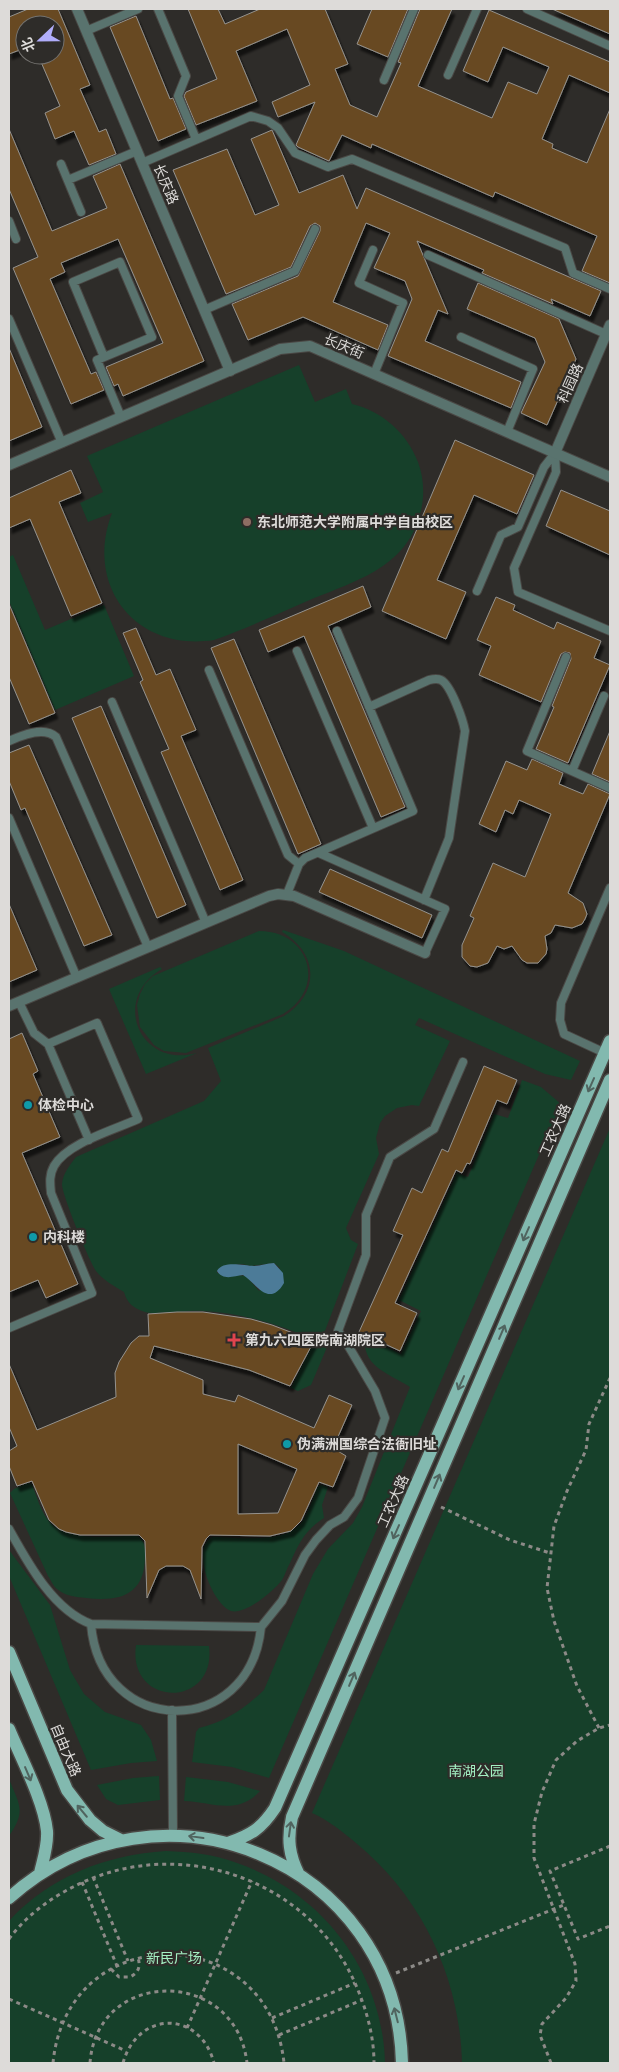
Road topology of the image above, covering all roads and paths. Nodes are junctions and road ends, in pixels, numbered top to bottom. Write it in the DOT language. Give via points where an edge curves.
graph roads {
  1 [pos="77,9"];
  2 [pos="138,9"];
  3 [pos="158,9"];
  4 [pos="414,9"];
  5 [pos="477,9"];
  6 [pos="531,10"];
  7 [pos="86,31"];
  8 [pos="610,46"];
  9 [pos="448,75"];
  10 [pos="384,80"];
  11 [pos="196,140"];
  12 [pos="137,151"];
  13 [pos="142,163"];
  14 [pos="61,164"];
  15 [pos="68,180"];
  16 [pos="81,212"];
  17 [pos="9,221"];
  18 [pos="315,229"];
  19 [pos="16,239"];
  20 [pos="373,250"];
  21 [pos="428,255"];
  22 [pos="610,289"];
  23 [pos="204,310"];
  24 [pos="9,319"];
  25 [pos="608,329"];
  26 [pos="461,337"];
  27 [pos="104,357"];
  28 [pos="230,371"];
  29 [pos="374,374"];
  30 [pos="121,417"];
  31 [pos="507,432"];
  32 [pos="62,443"];
  33 [pos="555,453"];
  34 [pos="9,465"];
  35 [pos="610,477"];
  36 [pos="478,591"];
  37 [pos="337,631"];
  38 [pos="610,632"];
  39 [pos="297,651"];
  40 [pos="566,657"];
  41 [pos="209,670"];
  42 [pos="604,696"];
  43 [pos="112,702"];
  44 [pos="369,707"];
  45 [pos="9,741"];
  46 [pos="572,771"];
  47 [pos="610,788"];
  48 [pos="9,818"];
  49 [pos="373,828"];
  50 [pos="318,853"];
  51 [pos="299,864"];
  52 [pos="610,888"];
  53 [pos="287,894"];
  54 [pos="424,900"];
  55 [pos="206,923"];
  56 [pos="148,947"];
  57 [pos="425,953"];
  58 [pos="77,978"];
  59 [pos="14,1004"];
  60 [pos="610,1041"];
  61 [pos="48,1044"];
  62 [pos="605,1053"];
  63 [pos="463,1062"];
  64 [pos="610,1080"];
  65 [pos="89,1140"];
  66 [pos="9,1328"];
  67 [pos="610,1378"];
  68 [pos="429,1501"];
  69 [pos="9,1529"];
  70 [pos="550,1553"];
  71 [pos="91,1624"];
  72 [pos="261,1627"];
  73 [pos="9,1652"];
  74 [pos="172,1710"];
  75 [pos="610,1725"];
  76 [pos="599,1728"];
  77 [pos="9,1729"];
  78 [pos="173,1835"];
  79 [pos="121,1840"];
  80 [pos="228,1843"];
  81 [pos="610,1846"];
  82 [pos="40,1873"];
  83 [pos="299,1875"];
  84 [pos="93,1877"];
  85 [pos="252,1881"];
  86 [pos="82,1882"];
  87 [pos="9,1898"];
  88 [pos="564,1905"];
  89 [pos="554,1909"];
  90 [pos="610,1926"];
  91 [pos="9,1939"];
  92 [pos="138,1958"];
  93 [pos="128,1961"];
  94 [pos="215,1964"];
  95 [pos="117,1966"];
  96 [pos="111,1969"];
  97 [pos="384,1978"];
  98 [pos="355,1983"];
  99 [pos="201,1997"];
  100 [pos="9,1998"];
  101 [pos="362,2000"];
  102 [pos="272,2018"];
  103 [pos="63,2022"];
  104 [pos="187,2028"];
  105 [pos="279,2035"];
  106 [pos="96,2037"];
  107 [pos="126,2051"];
  108 [pos="53,2063"];
  109 [pos="90,2063"];
  110 [pos="123,2063"];
  111 [pos="214,2063"];
  112 [pos="247,2063"];
  113 [pos="284,2063"];
  114 [pos="374,2063"];
  115 [pos="402,2063"];
  116 [pos="551,2063"];
  1 -- 7 [label="street, 长庆路"];
  2 -- 7 [label="lane"];
  3 -- 11 [label="lane" via="186,76 178,96"];
  4 -- 10 [label="lane"];
  5 -- 9 [label="lane"];
  6 -- 8 [label="lane"];
  7 -- 12 [label="street, 长庆路"];
  11 -- 13 [label="lane"];
  11 -- 22 [label="lane" via="251,116 268,121 278,128 295,153 328,167 352,159 565,248 573,273"];
  12 -- 13 [label="street, 长庆路"];
  12 -- 15 [label="lane"];
  13 -- 23 [label="street, 长庆路"];
  14 -- 15 [label="lane"];
  15 -- 16 [label="lane"];
  17 -- 19 [label="lane"];
  18 -- 23 [label="lane" via="295,271"];
  20 -- 29 [label="lane" via="359,283 403,303"];
  21 -- 25 [label="lane"];
  23 -- 28 [label="street, 长庆路"];
  24 -- 32 [label="lane"];
  25 -- 33 [label="street, 科园路"];
  26 -- 31 [label="lane" via="533,369"];
  27 -- 27 [label="lane" via="73,282 120,262 152,337"];
  27 -- 30 [label="lane" via="97,360"];
  28 -- 29 [label="street, 长庆街" via="280,349 310,346"];
  28 -- 30 [label="street, 长庆街"];
  29 -- 31 [label="street, 长庆街"];
  30 -- 32 [label="street, 长庆街"];
  31 -- 33 [label="street, 长庆街"];
  32 -- 34 [label="street, 长庆街"];
  33 -- 35 [label="street, 长庆街"];
  33 -- 36 [label="lane" via="544,467 518,527 501,536"];
  33 -- 38 [label="lane" via="556,472 514,568 518,592"];
  37 -- 44 [label="lane"];
  39 -- 49 [label="lane"];
  40 -- 46 [label="lane" via="526,751"];
  41 -- 51 [label="lane" via="288,855"];
  42 -- 46 [label="lane"];
  43 -- 55 [label="lane"];
  44 -- 49 [label="lane" via="413,811"];
  44 -- 54 [label="lane" via="436,679 448,687 463,722 465,731 449,838"];
  45 -- 56 [label="lane" via="33,732 52,733 56,737"];
  46 -- 47 [label="lane"];
  48 -- 58 [label="lane"];
  49 -- 50 [label="lane"];
  50 -- 51 [label="lane"];
  50 -- 54 [label="lane"];
  51 -- 53 [label="lane"];
  52 -- 62 [label="lane" via="561,1003 560,1020 564,1034"];
  53 -- 55 [label="street" via="269,896"];
  53 -- 57 [label="street"];
  54 -- 57 [label="lane" via="445,910"];
  55 -- 56 [label="street"];
  56 -- 58 [label="street"];
  58 -- 59 [label="street"];
  59 -- 61 [label="lane" via="34,1033"];
  60 -- 62 [label="main road, 工农大路"];
  61 -- 65 [label="lane"];
  61 -- 65 [label="lane" via="97,1023 138,1119"];
  62 -- 80 [label="main road, 工农大路, one-way" via="276,1808 258,1830"];
  63 -- 72 [label="lane" via="434,1129 390,1156 366,1215 366,1255 338,1331 375,1391 385,1418 358,1498 344,1518 316,1540 282,1602"];
  68 -- 64 [label="main road, one-way"];
  65 -- 66 [label="lane" via="67,1152 54,1166 50,1193 92,1292"];
  67 -- 70 [label="path" via="589,1424 586,1450 554,1526"];
  68 -- 70 [label="path" via="510,1540"];
  83 -- 68 [label="main road, one-way" via="288,1843 292,1817"];
  69 -- 71 [label="lane" via="24,1556 67,1611"];
  70 -- 76 [label="path" via="547,1588 554,1621 577,1686"];
  71 -- 72 [label="lane"];
  71 -- 74 [label="lane" via="96,1653 110,1679 132,1698 146,1705"];
  72 -- 74 [label="lane" via="256,1656 230,1692 204,1706"];
  79 -- 73 [label="main road, 自由大路, one-way" via="90,1820 67,1790"];
  74 -- 78 [label="lane"];
  75 -- 76 [label="path"];
  76 -- 89 [label="path" via="577,1740 556,1760 542,1792 534,1824 534,1858"];
  77 -- 82 [label="main road, one-way" via="40,1803 47,1831"];
  78 -- 79 [label="main road"];
  80 -- 78 [label="main road, one-way"];
  79 -- 82 [label="main road" via="90,1848"];
  80 -- 83 [label="main road" via="264,1855"];
  81 -- 88 [label="path" via="550,1871"];
  82 -- 87 [label="main road"];
  83 -- 97 [label="main road" via="344,1914 364,1941"];
  84 -- 85 [label="path" via="126,1867 172,1863 216,1868"];
  84 -- 86 [label="path"];
  84 -- 93 [label="path"];
  85 -- 94 [label="path"];
  85 -- 98 [label="path" via="277,1894 311,1921 340,1955"];
  86 -- 91 [label="path" via="45,1904"];
  86 -- 95 [label="path"];
  88 -- 89 [label="path"];
  88 -- 90 [label="path" via="578,1939"];
  89 -- 97 [label="path"];
  89 -- 116 [label="path" via="575,1964 576,1981 566,1998 542,2024 540,2035"];
  92 -- 93 [label="path"];
  92 -- 94 [label="path" via="170,1953"];
  92 -- 96 [label="path" via="137,1972 130,1977 119,1977"];
  93 -- 95 [label="path"];
  94 -- 99 [label="path"];
  94 -- 102 [label="path" via="248,1986"];
  95 -- 96 [label="path"];
  96 -- 103 [label="path" via="80,1994"];
  115 -- 97 [label="main road, one-way" via="398,2026"];
  98 -- 101 [label="path"];
  98 -- 102 [label="path"];
  99 -- 104 [label="path"];
  99 -- 106 [label="path" via="168,1990 142,1995 113,2013"];
  99 -- 112 [label="path" via="222,2011 233,2024 244,2046"];
  100 -- 103 [label="path"];
  101 -- 105 [label="path"];
  101 -- 114 [label="path" via="372,2036"];
  102 -- 105 [label="path"];
  103 -- 106 [label="path"];
  103 -- 108 [label="path"];
  104 -- 107 [label="path" via="170,2023 156,2025 144,2030"];
  104 -- 111 [label="path" via="205,2041"];
  105 -- 113 [label="path"];
  106 -- 107 [label="path"];
  106 -- 109 [label="path"];
  107 -- 110 [label="path"];
}
